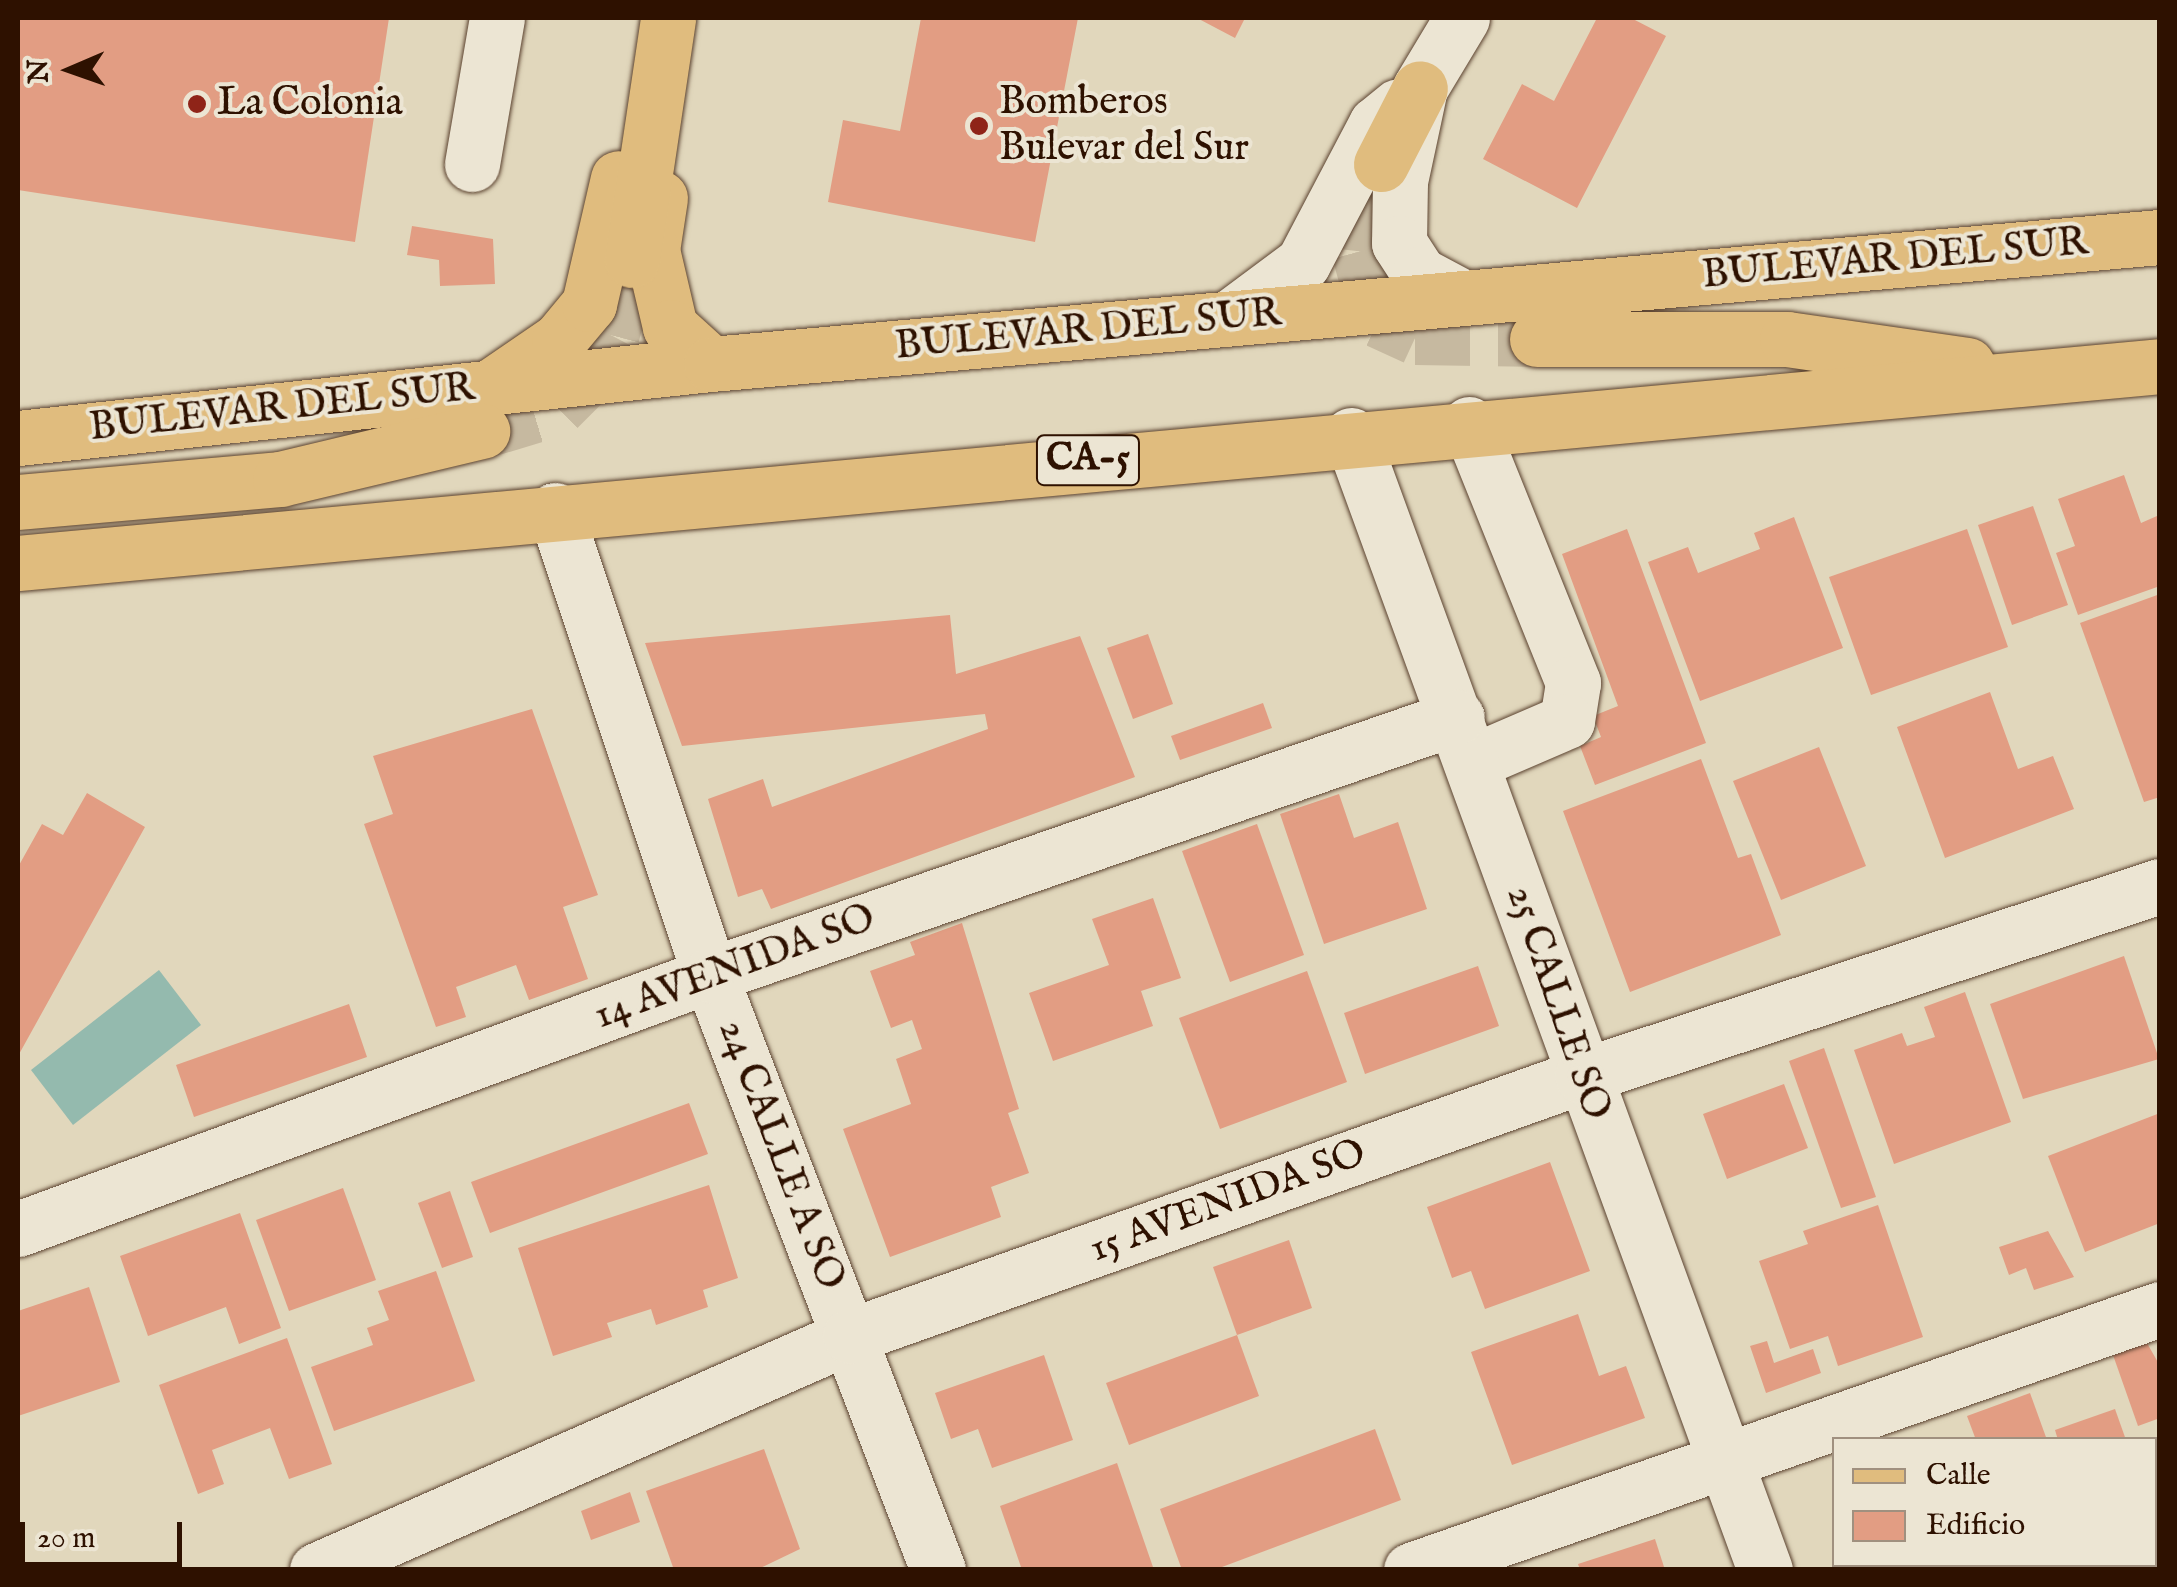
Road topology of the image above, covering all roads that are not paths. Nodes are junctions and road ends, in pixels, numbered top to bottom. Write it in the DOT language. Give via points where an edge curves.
graph roads {
  1 [pos="497,18"];
  2 [pos="644,18"];
  3 [pos="668,18"];
  4 [pos="688,18"];
  5 [pos="1462,18"];
  6 [pos="1420,88"];
  7 [pos="472,164"];
  8 [pos="1382,164"];
  9 [pos="2160,237"];
  10 [pos="632,260"];
  11 [pos="1464,298"];
  12 [pos="1229,318"];
  13 [pos="1537,338"];
  14 [pos="711,364"];
  15 [pos="2160,366"];
  16 [pos="2014,379"];
  17 [pos="487,409"];
  18 [pos="1468,424"];
  19 [pos="1352,434"];
  20 [pos="18,438"];
  21 [pos="18,502"];
  22 [pos="554,510"];
  23 [pos="18,563"];
  24 [pos="1465,739"];
  25 [pos="2160,886"];
  26 [pos="710,975"];
  27 [pos="1582,1076"];
  28 [pos="18,1229"];
  29 [pos="2160,1310"];
  30 [pos="850,1336"];
  31 [pos="1724,1460"];
  32 [pos="317,1570"];
  33 [pos="938,1570"];
  34 [pos="1411,1570"];
  35 [pos="1765,1570"];
  1 -- 7 [label="street"];
  2 -- 17 [label="main road" via="607,247 588,304"];
  3 -- 10 [label="main road"];
  4 -- 14 [label="main road" via="652,250 670,327"];
  5 -- 6 [label="street"];
  6 -- 8 [label="main road"];
  6 -- 11 [label="street" via="1400,181 1400,244 1419,274"];
  6 -- 12 [label="street" via="1376,124 1303,263"];
  9 -- 11 [label="main road, BULEVAR DEL SUR"];
  11 -- 12 [label="main road, BULEVAR DEL SUR"];
  12 -- 14 [label="main road, BULEVAR DEL SUR"];
  13 -- 16 [label="main road" via="1787,338 1932,354"];
  14 -- 17 [label="main road, BULEVAR DEL SUR"];
  15 -- 16 [label="main road, CA-5"];
  16 -- 18 [label="main road, CA-5"];
  17 -- 20 [label="main road, BULEVAR DEL SUR"];
  17 -- 21 [label="main road" via="280,479"];
  18 -- 19 [label="main road, CA-5"];
  18 -- 24 [label="street, 14 AVENIDA SO" via="1572,683 1567,721"];
  19 -- 22 [label="main road, CA-5"];
  19 -- 24 [label="street, 25 CALLE SO"];
  22 -- 23 [label="main road, CA-5"];
  22 -- 26 [label="street, 24 CALLE A SO"];
  24 -- 26 [label="street, 14 AVENIDA SO"];
  24 -- 27 [label="street, 25 CALLE SO"];
  25 -- 27 [label="street, 15 AVENIDA SO"];
  26 -- 28 [label="street, 14 AVENIDA SO"];
  26 -- 30 [label="street, 24 CALLE A SO"];
  27 -- 30 [label="street, 15 AVENIDA SO"];
  27 -- 31 [label="street, 25 CALLE SO"];
  29 -- 31 [label="street"];
  30 -- 32 [label="street, 15 AVENIDA SO"];
  30 -- 33 [label="street, 24 CALLE A SO"];
  31 -- 34 [label="street"];
  31 -- 35 [label="street, 25 CALLE SO"];
}
